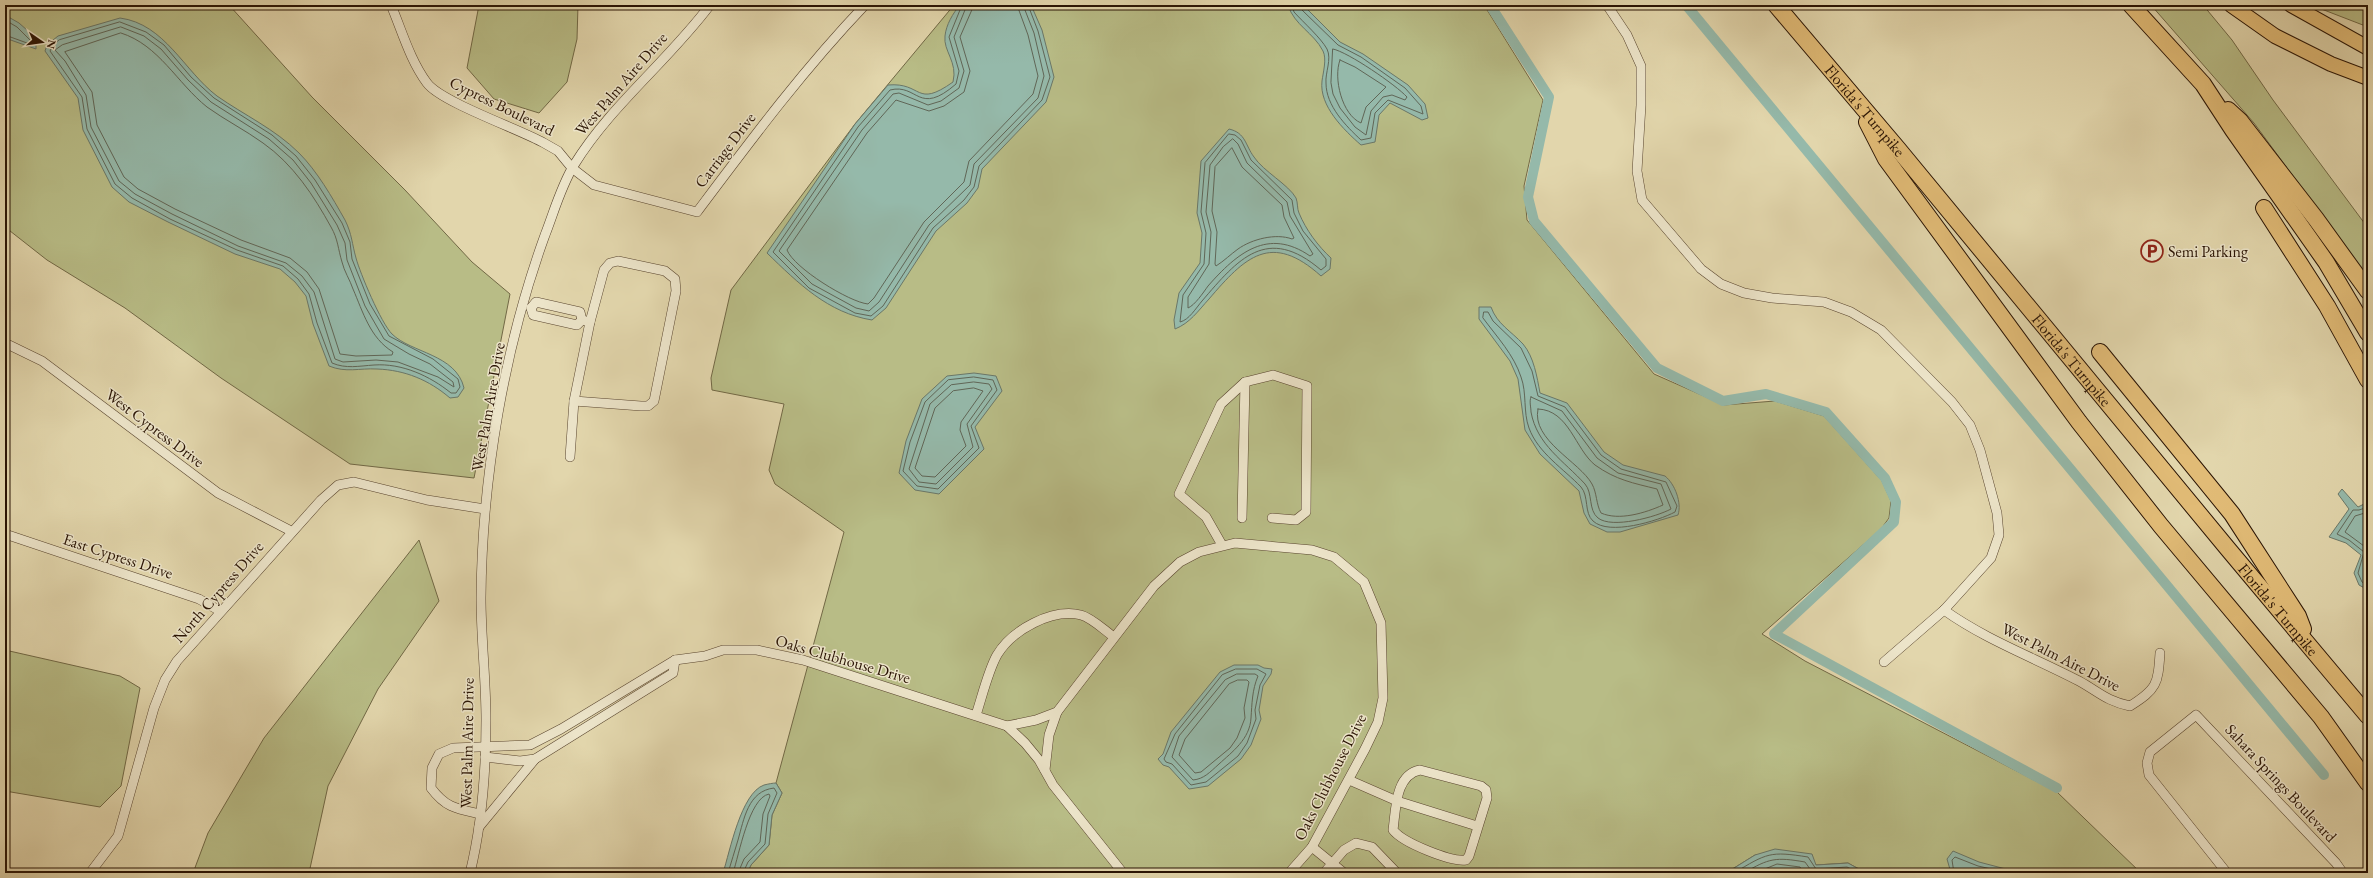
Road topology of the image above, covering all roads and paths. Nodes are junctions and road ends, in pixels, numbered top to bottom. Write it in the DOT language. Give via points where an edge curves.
graph roads {
  1 [pos="391,5"];
  2 [pos="710,5"];
  3 [pos="865,5"];
  4 [pos="1607,5"];
  5 [pos="1776,5"];
  6 [pos="2131,5"];
  7 [pos="2230,5"];
  8 [pos="2291,5"];
  9 [pos="2368,48"];
  10 [pos="2368,78"];
  11 [pos="2203,84"];
  12 [pos="1856,101"];
  13 [pos="572,168"];
  14 [pos="2264,208"];
  15 [pos="2368,291"];
  16 [pos="527,307"];
  17 [pos="586,321"];
  18 [pos="2368,333"];
  19 [pos="5,344"];
  20 [pos="2100,352"];
  21 [pos="2368,380"];
  22 [pos="1244,382"];
  23 [pos="574,401"];
  24 [pos="570,457"];
  25 [pos="485,509"];
  26 [pos="1242,518"];
  27 [pos="1272,518"];
  28 [pos="291,531"];
  29 [pos="5,534"];
  30 [pos="1222,545"];
  31 [pos="1944,610"];
  32 [pos="220,611"];
  33 [pos="1114,637"];
  34 [pos="2310,646"];
  35 [pos="2160,653"];
  36 [pos="675,660"];
  37 [pos="1884,662"];
  38 [pos="1057,712"];
  39 [pos="976,715"];
  40 [pos="2368,716"];
  41 [pos="1007,726"];
  42 [pos="485,745"];
  43 [pos="485,757"];
  44 [pos="535,760"];
  45 [pos="1045,770"];
  46 [pos="1348,780"];
  47 [pos="2368,783"];
  48 [pos="1397,801"];
  49 [pos="480,814"];
  50 [pos="1477,826"];
  51 [pos="478,828"];
  52 [pos="1312,847"];
  53 [pos="1333,863"];
  54 [pos="90,873"];
  55 [pos="470,873"];
  56 [pos="1123,873"];
  57 [pos="1289,873"];
  58 [pos="1324,873"];
  59 [pos="1344,873"];
  60 [pos="1397,873"];
  61 [pos="2227,873"];
  62 [pos="2343,873"];
  1 -- 13 [label="street, Cypress Boulevard" via="415,64 428,84 448,98 558,151"];
  2 -- 13 [label="street, West Palm Aire Drive" via="595,134"];
  3 -- 13 [label="street, Carriage Drive" via="827,45 773,110 697,212 594,185"];
  4 -- 31 [label="street" via="1628,36 1641,66 1637,171 1642,200 1701,270 1721,284 1744,293 1824,302 1851,312 1882,330 1952,402 1970,425 1980,450 1997,513 1999,535 1991,558"];
  5 -- 12 [label="highway, Florida's Turnpike"];
  6 -- 11 [label="highway"];
  7 -- 10 [label="main road" via="2275,36 2331,64"];
  8 -- 9 [label="main road"];
  11 -- 15 [label="highway" via="2240,121"];
  11 -- 18 [label="highway" via="2326,262"];
  12 -- 34 [label="highway, Florida's Turnpike"];
  12 -- 47 [label="highway" via="1886,159 2079,422 2161,526 2321,717"];
  13 -- 16 [label="street, West Palm Aire Drive" via="536,259"];
  14 -- 21 [label="highway" via="2327,306"];
  16 -- 17 [label="street" via="533,315 577,325"];
  16 -- 17 [label="street" via="536,302 580,312"];
  16 -- 25 [label="street, West Palm Aire Drive" via="503,390"];
  17 -- 23 [label="street"];
  17 -- 23 [label="street" via="604,270 610,263 618,261 665,271 675,279 676,291 654,401 648,406 641,406"];
  19 -- 28 [label="street, West Cypress Drive" via="42,361 218,493"];
  20 -- 34 [label="highway" via="2232,514 2298,616"];
  22 -- 26 [label="street"];
  22 -- 27 [label="street" via="1273,375 1307,386 1306,512 1296,520"];
  22 -- 30 [label="street" via="1221,404 1179,494 1206,517"];
  23 -- 24 [label="street"];
  25 -- 28 [label="street, North Cypress Drive" via="427,500 354,482 338,485"];
  25 -- 42 [label="street, West Palm Aire Drive" via="481,598"];
  28 -- 32 [label="street, North Cypress Drive"];
  29 -- 32 [label="street, East Cypress Drive" via="199,599"];
  30 -- 33 [label="street, Oaks Clubhouse Drive" via="1198,552 1180,562 1154,586"];
  30 -- 46 [label="street, Oaks Clubhouse Drive" via="1235,543 1312,550 1334,557 1364,582 1381,623 1383,698 1378,722"];
  31 -- 35 [label="street, West Palm Aire Drive" via="1975,631 2080,681 2113,702 2130,706 2146,696 2158,680"];
  31 -- 37 [label="street"];
  32 -- 54 [label="street, North Cypress Drive" via="177,661 166,680 154,708 118,836"];
  33 -- 38 [label="street, Oaks Clubhouse Drive"];
  33 -- 39 [label="street" via="1083,616 1070,613 1050,616 1015,635 997,655"];
  34 -- 40 [label="highway, Florida's Turnpike"];
  36 -- 39 [label="street, Oaks Clubhouse Drive" via="705,656 723,650 757,650 803,660"];
  36 -- 42 [label="street, Oaks Clubhouse Drive" via="530,745"];
  36 -- 44 [label="street" via="673,673"];
  38 -- 41 [label="street, Oaks Clubhouse Drive" via="1036,720"];
  38 -- 45 [label="street, Oaks Clubhouse Drive" via="1049,735"];
  39 -- 41 [label="street, Oaks Clubhouse Drive"];
  41 -- 45 [label="street, Oaks Clubhouse Drive" via="1025,743"];
  42 -- 43 [label="street, West Palm Aire Drive"];
  42 -- 49 [label="street, Oaks Clubhouse Drive" via="453,748 439,754 432,768 431,788 440,800 456,809"];
  43 -- 44 [label="street"];
  43 -- 49 [label="street, West Palm Aire Drive"];
  44 -- 51 [label="street"];
  45 -- 56 [label="street, Oaks Clubhouse Drive" via="1052,785"];
  46 -- 48 [label="street"];
  46 -- 52 [label="street, Oaks Clubhouse Drive"];
  48 -- 50 [label="street"];
  48 -- 50 [label="street" via="1393,830 1398,837 1416,846 1466,860"];
  48 -- 50 [label="street" via="1404,780 1420,770 1481,786 1486,790 1487,798"];
  49 -- 51 [label="street, West Palm Aire Drive"];
  51 -- 55 [label="street, West Palm Aire Drive"];
  52 -- 53 [label="street"];
  52 -- 57 [label="street, Oaks Clubhouse Drive"];
  53 -- 58 [label="street"];
  53 -- 59 [label="street"];
  53 -- 60 [label="street" via="1350,846 1356,843 1364,844 1372,848"];
  61 -- 62 [label="street, Sahara Springs Boulevard" via="2149,775 2147,763 2150,752 2196,715"];
}
